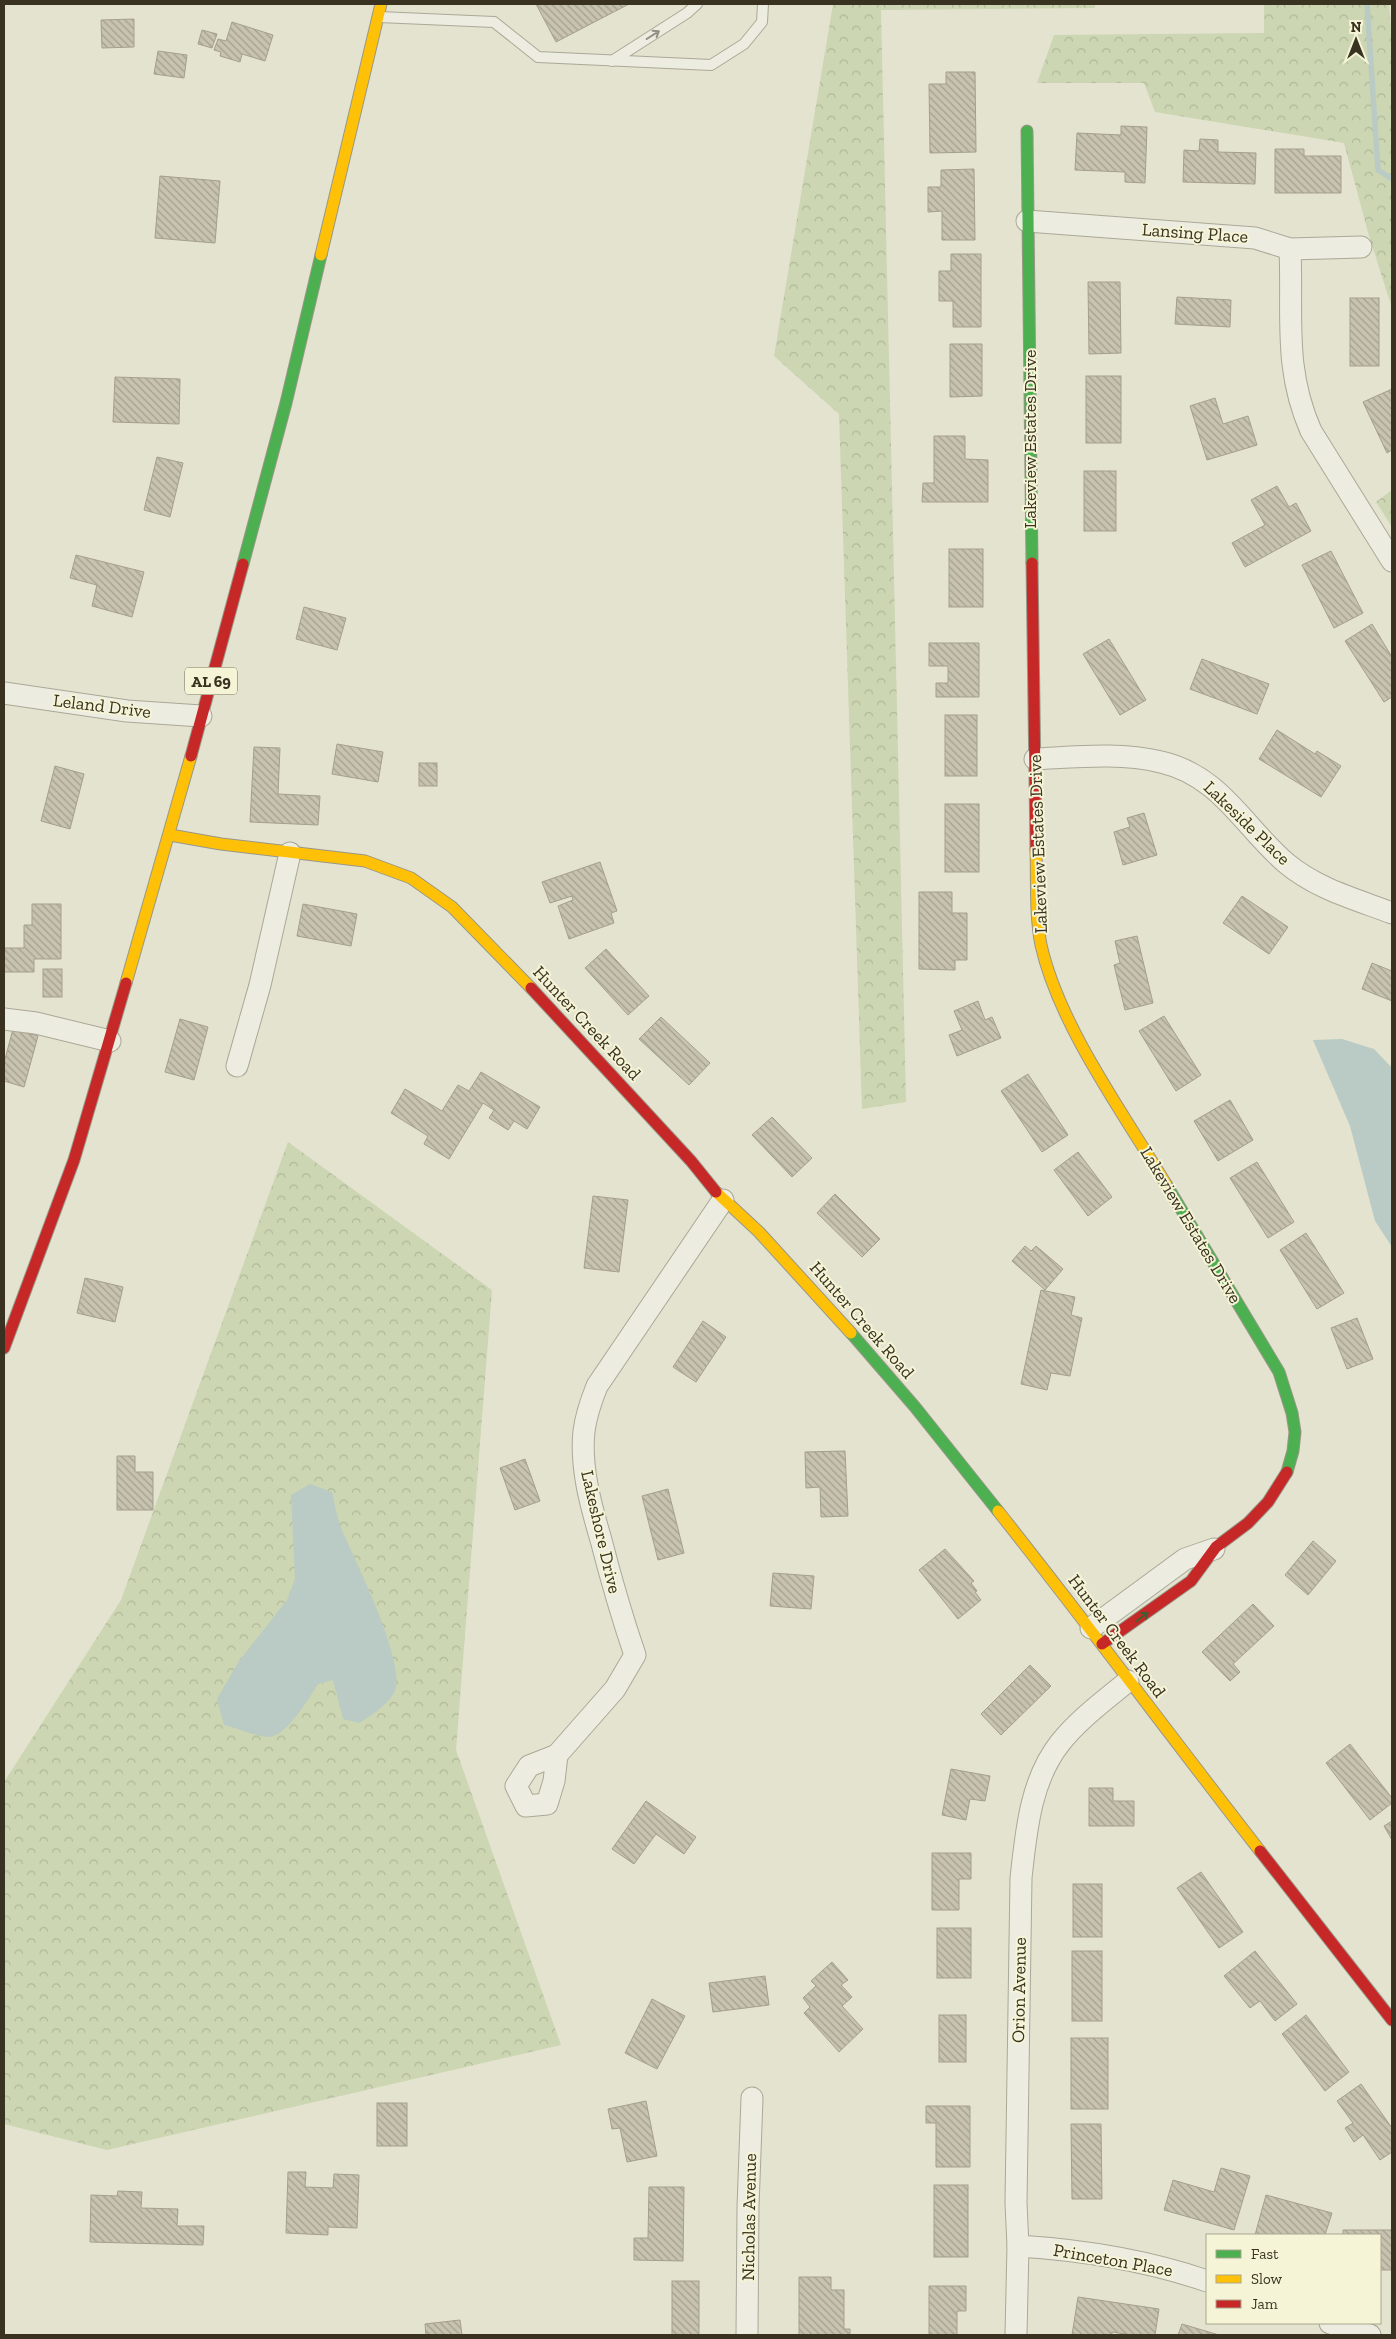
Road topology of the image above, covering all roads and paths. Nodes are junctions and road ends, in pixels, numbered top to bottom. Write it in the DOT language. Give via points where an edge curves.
graph roads {
  1 [pos="381,4"];
  2 [pos="698,4"];
  3 [pos="763,4"];
  4 [pos="378,17"];
  5 [pos="612,61"];
  6 [pos="1027,131"];
  7 [pos="1027,221"];
  8 [pos="1360,247"];
  9 [pos="1290,249"];
  10 [pos="1392,561"];
  11 [pos="4,693"];
  12 [pos="201,716"];
  13 [pos="1035,759"];
  14 [pos="170,835"];
  15 [pos="290,853"];
  16 [pos="1392,913"];
  17 [pos="4,1019"];
  18 [pos="110,1041"];
  19 [pos="237,1066"];
  20 [pos="723,1200"];
  21 [pos="4,1348"];
  22 [pos="1214,1549"];
  23 [pos="1096,1636"];
  24 [pos="1128,1681"];
  25 [pos="557,1755"];
  26 [pos="1392,2020"];
  27 [pos="752,2098"];
  28 [pos="1018,2246"];
  29 [pos="1206,2281"];
  30 [pos="1333,2324"];
  31 [pos="747,2335"];
  32 [pos="1016,2335"];
  33 [pos="1370,2335"];
  1 -- 4 [label="main road, AL 69"];
  5 -- 2 [label="lane, one-way"];
  3 -- 5 [label="lane" via="762,22 744,44 711,65"];
  4 -- 5 [label="lane" via="494,22 538,58"];
  4 -- 12 [label="main road, AL 69" via="286,403"];
  6 -- 7 [label="main road, Lakeview Estates Drive"];
  7 -- 9 [label="street, Lansing Place" via="1255,238"];
  7 -- 13 [label="main road, Lakeview Estates Drive"];
  8 -- 9 [label="street, Lansing Place"];
  9 -- 10 [label="street" via="1290,349 1295,388 1302,410 1311,431"];
  11 -- 12 [label="street, Leland Drive" via="127,711"];
  12 -- 14 [label="main road, AL 69"];
  13 -- 16 [label="street, Lakeside Place" via="1094,756 1138,759 1161,762 1183,770 1222,794 1285,862 1304,876 1324,888"];
  13 -- 22 [label="main road, Lakeview Estates Drive" via="1037,897 1041,944 1054,989 1086,1052 1279,1372 1295,1416 1296,1439 1282,1482 1252,1519"];
  14 -- 15 [label="main road, Hunter Creek Road"];
  14 -- 18 [label="main road, AL 69"];
  15 -- 19 [label="street" via="260,985"];
  15 -- 20 [label="main road, Hunter Creek Road" via="364,861 411,878 452,907 534,991"];
  17 -- 18 [label="street" via="36,1023"];
  18 -- 21 [label="main road, AL 69" via="52,1225"];
  20 -- 23 [label="main road, Hunter Creek Road" via="759,1232 896,1385"];
  20 -- 25 [label="street, Lakeshore Drive" via="597,1386 589,1408 584,1454 590,1500 620,1613 635,1655 615,1689"];
  22 -- 23 [label="street, Lakeview Estates Drive" via="1185,1559"];
  23 -- 24 [label="main road, Hunter Creek Road"];
  24 -- 26 [label="main road, Hunter Creek Road"];
  24 -- 28 [label="street, Orion Avenue" via="1059,1744 1038,1786 1026,1831 1021,1888"];
  27 -- 31 [label="street, Nicholas Avenue"];
  28 -- 29 [label="street, Princeton Place" via="1085,2252 1177,2270"];
  28 -- 32 [label="street, Orion Avenue"];
  30 -- 33 [label="street"];
}
